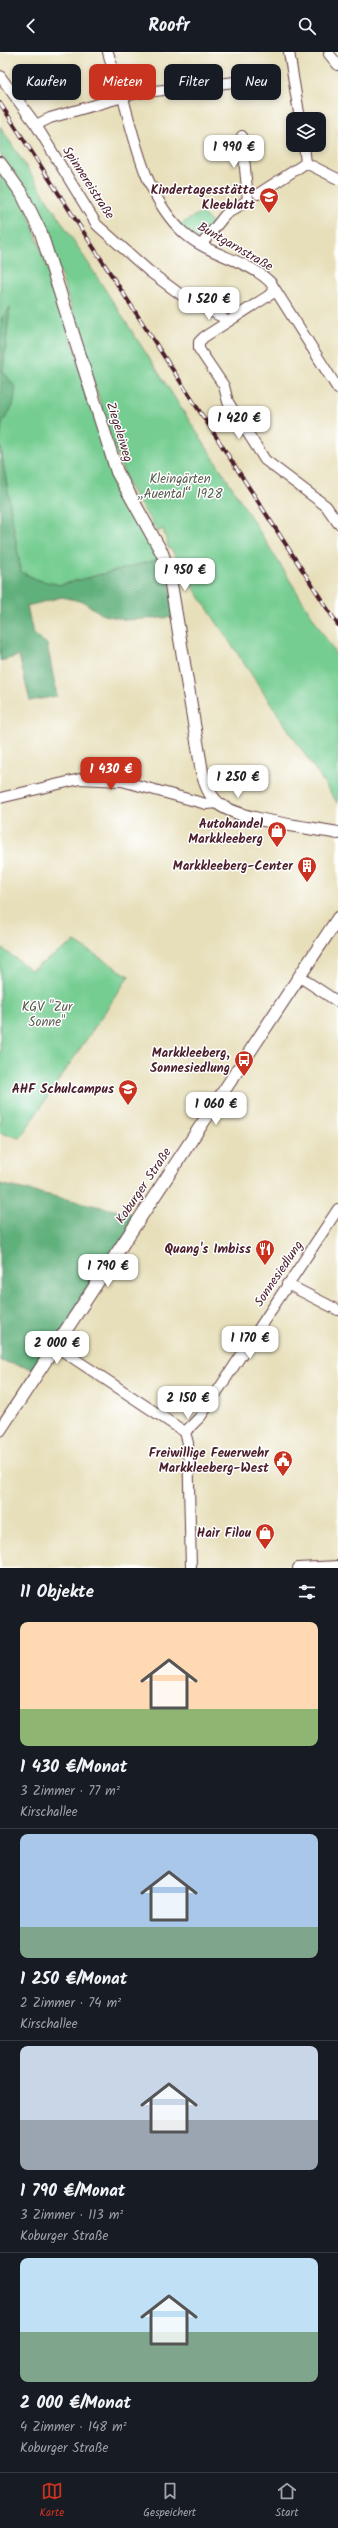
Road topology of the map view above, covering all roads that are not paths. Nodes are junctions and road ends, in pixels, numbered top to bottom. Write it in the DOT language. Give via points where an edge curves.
graph roads {
  1 [pos="108,52"];
  2 [pos="289,52"];
  3 [pos="329,54"];
  4 [pos="112,64"];
  5 [pos="338,66"];
  6 [pos="0,76"];
  7 [pos="231,82"];
  8 [pos="156,92"];
  9 [pos="109,100"];
  10 [pos="123,100"];
  11 [pos="299,112"];
  12 [pos="36,125"];
  13 [pos="242,136"];
  14 [pos="305,152"];
  15 [pos="0,163"];
  16 [pos="306,163"];
  17 [pos="338,179"];
  18 [pos="258,194"];
  19 [pos="202,244"];
  20 [pos="276,291"];
  21 [pos="226,322"];
  22 [pos="338,389"];
  23 [pos="338,523"];
  24 [pos="0,798"];
  25 [pos="219,804"];
  26 [pos="338,833"];
  27 [pos="338,918"];
  28 [pos="300,977"];
  29 [pos="338,1002"];
  30 [pos="338,1209"];
  31 [pos="287,1284"];
  32 [pos="338,1310"];
  33 [pos="56,1346"];
  34 [pos="0,1430"];
  35 [pos="186,1432"];
  36 [pos="338,1566"];
  37 [pos="190,1568"];
  38 [pos="298,1568"];
  39 [pos="305,1568"];
  1 -- 4 [label="street, Buntgarnstraße"];
  2 -- 11 [label="street"];
  3 -- 5 [label="street"];
  6 -- 12 [label="street, Spinnereistraße"];
  7 -- 8 [label="street"];
  9 -- 12 [label="street" via="50,118"];
  10 -- 19 [label="street, Buntgarnstraße" via="150,184 170,217 186,234"];
  12 -- 21 [label="street, Spinnereistraße" via="97,225 150,272 188,300 222,317"];
  13 -- 19 [label="street" via="248,200 225,215"];
  14 -- 16 [label="street"];
  15 -- 25 [label="main road, Ziegeleiweg" via="22,194 41,233 117,472 162,553 169,572 202,772 210,792"];
  16 -- 17 [label="street"];
  16 -- 18 [label="street"];
  19 -- 20 [label="street, Buntgarnstraße" via="265,276"];
  20 -- 21 [label="street"];
  20 -- 22 [label="street"];
  21 -- 23 [label="street" via="199,342 199,349 224,386 228,402 265,460 326,506"];
  24 -- 25 [label="street" via="80,779 122,781 206,804"];
  25 -- 26 [label="main road" via="254,817"];
  27 -- 28 [label="main road, Koburger Straße"];
  28 -- 29 [label="street"];
  28 -- 33 [label="main road, Koburger Straße"];
  30 -- 31 [label="street, Sonnesiedlung"];
  31 -- 32 [label="street"];
  31 -- 35 [label="street, Sonnesiedlung" via="201,1416"];
  33 -- 34 [label="main road, Koburger Straße"];
  33 -- 35 [label="street"];
  35 -- 37 [label="street"];
  36 -- 39 [label="street"];
  38 -- 39 [label="street"];
}
